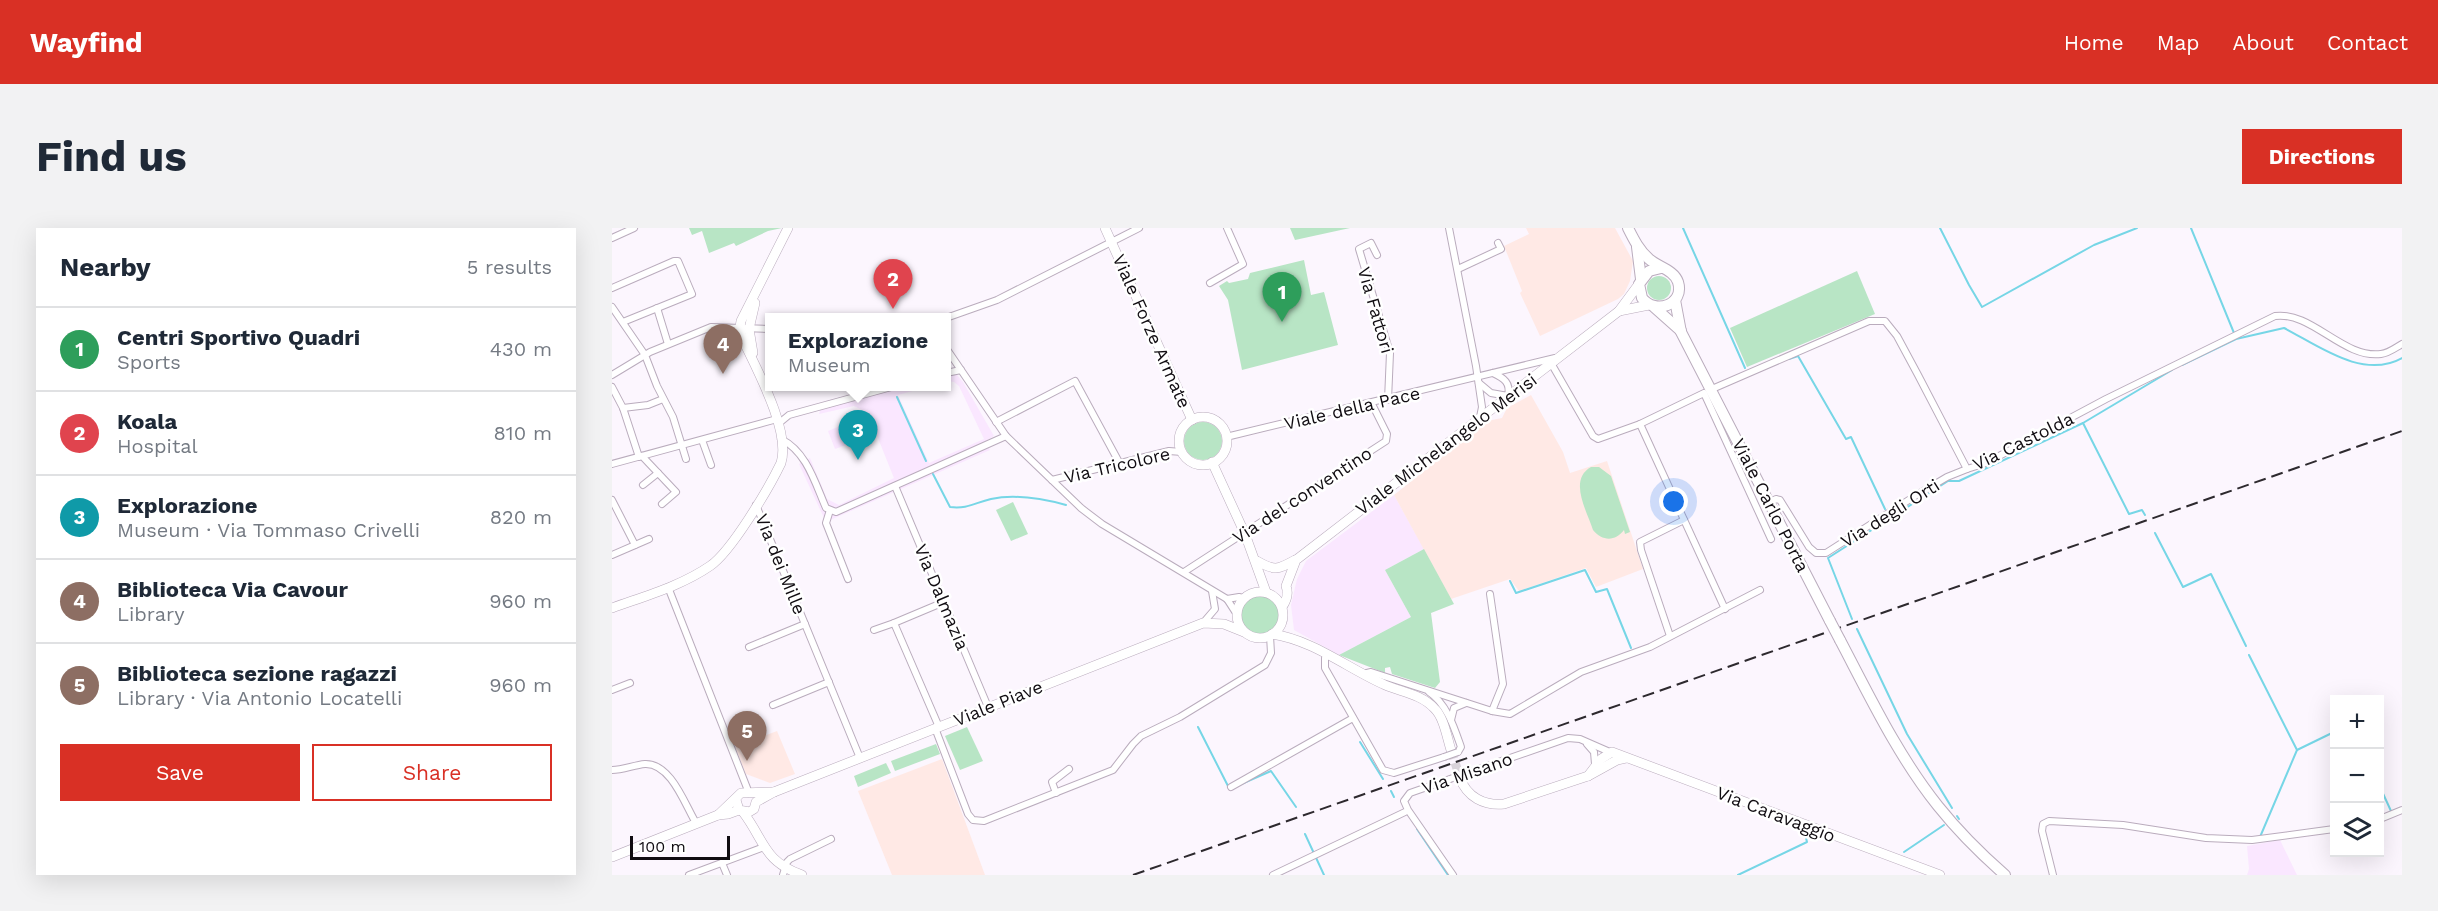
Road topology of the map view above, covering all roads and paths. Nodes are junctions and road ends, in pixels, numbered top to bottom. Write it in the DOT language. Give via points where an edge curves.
graph roads {
  1 [pos="634,228"];
  2 [pos="788,228"];
  3 [pos="1105,228"];
  4 [pos="1138,228"];
  5 [pos="1227,228"];
  6 [pos="1449,228"];
  7 [pos="1628,228"];
  8 [pos="612,238"];
  9 [pos="1112,242"];
  10 [pos="1498,243"];
  11 [pos="1637,246"];
  12 [pos="1377,255"];
  13 [pos="1660,268"];
  14 [pos="1458,269"];
  15 [pos="1640,282"];
  16 [pos="1210,283"];
  17 [pos="612,288"];
  18 [pos="1675,300"];
  19 [pos="1652,306"];
  20 [pos="612,307"];
  21 [pos="657,308"];
  22 [pos="1619,311"];
  23 [pos="951,316"];
  24 [pos="623,322"];
  25 [pos="744,328"];
  26 [pos="765,329"];
  27 [pos="1681,332"];
  28 [pos="668,344"];
  29 [pos="2402,344"];
  30 [pos="645,355"];
  31 [pos="951,355"];
  32 [pos="1554,360"];
  33 [pos="961,370"];
  34 [pos="951,372"];
  35 [pos="1493,372"];
  36 [pos="612,375"];
  37 [pos="1478,380"];
  38 [pos="612,387"];
  39 [pos="1712,389"];
  40 [pos="765,390"];
  41 [pos="765,391"];
  42 [pos="880,391"];
  43 [pos="1508,396"];
  44 [pos="663,399"];
  45 [pos="1388,400"];
  46 [pos="1372,404"];
  47 [pos="623,408"];
  48 [pos="789,415"];
  49 [pos="1480,417"];
  50 [pos="777,419"];
  51 [pos="1192,420"];
  52 [pos="996,422"];
  53 [pos="1640,424"];
  54 [pos="1006,436"];
  55 [pos="1226,437"];
  56 [pos="781,439"];
  57 [pos="702,440"];
  58 [pos="681,444"];
  59 [pos="1182,452"];
  60 [pos="641,456"];
  61 [pos="686,459"];
  62 [pos="1212,462"];
  63 [pos="612,464"];
  64 [pos="1120,464"];
  65 [pos="711,465"];
  66 [pos="1967,470"];
  67 [pos="658,473"];
  68 [pos="1053,480"];
  69 [pos="643,485"];
  70 [pos="895,486"];
  71 [pos="612,500"];
  72 [pos="1770,502"];
  73 [pos="662,504"];
  74 [pos="756,505"];
  75 [pos="830,510"];
  76 [pos="1684,520"];
  77 [pos="1245,534"];
  78 [pos="649,538"];
  79 [pos="1771,539"];
  80 [pos="635,545"];
  81 [pos="612,555"];
  82 [pos="1296,560"];
  83 [pos="1257,561"];
  84 [pos="1184,572"];
  85 [pos="1260,578"];
  86 [pos="848,579"];
  87 [pos="1286,586"];
  88 [pos="668,587"];
  89 [pos="1760,590"];
  90 [pos="1212,591"];
  91 [pos="1252,593"];
  92 [pos="1269,594"];
  93 [pos="1490,594"];
  94 [pos="1243,598"];
  95 [pos="1227,599"];
  96 [pos="944,602"];
  97 [pos="1282,607"];
  98 [pos="612,608"];
  99 [pos="1725,609"];
  100 [pos="1236,615"];
  101 [pos="1282,622"];
  102 [pos="894,623"];
  103 [pos="1203,623"];
  104 [pos="805,624"];
  105 [pos="1224,624"];
  106 [pos="874,630"];
  107 [pos="1244,632"];
  108 [pos="1271,635"];
  109 [pos="1670,636"];
  110 [pos="1291,638"];
  111 [pos="1305,646"];
  112 [pos="749,647"];
  113 [pos="1324,658"];
  114 [pos="1339,662"];
  115 [pos="1362,674"];
  116 [pos="829,682"];
  117 [pos="630,683"];
  118 [pos="612,690"];
  119 [pos="1429,692"];
  120 [pos="1466,703"];
  121 [pos="773,705"];
  122 [pos="988,707"];
  123 [pos="1492,711"];
  124 [pos="1353,718"];
  125 [pos="1451,720"];
  126 [pos="937,728"];
  127 [pos="1585,742"];
  128 [pos="1612,752"];
  129 [pos="1451,753"];
  130 [pos="860,758"];
  131 [pos="1627,758"];
  132 [pos="1608,765"];
  133 [pos="1594,767"];
  134 [pos="1069,769"];
  135 [pos="612,770"];
  136 [pos="1588,776"];
  137 [pos="1458,777"];
  138 [pos="1231,787"];
  139 [pos="1056,793"];
  140 [pos="753,799"];
  141 [pos="736,800"];
  142 [pos="2402,810"];
  143 [pos="741,811"];
  144 [pos="1405,812"];
  145 [pos="718,814"];
  146 [pos="2384,817"];
  147 [pos="696,824"];
  148 [pos="2330,830"];
  149 [pos="758,832"];
  150 [pos="831,839"];
  151 [pos="764,847"];
  152 [pos="612,857"];
  153 [pos="722,862"];
  154 [pos="784,871"];
  155 [pos="1938,874"];
  156 [pos="689,875"];
  157 [pos="727,875"];
  158 [pos="802,875"];
  159 [pos="1274,875"];
  160 [pos="1453,875"];
  161 [pos="2005,875"];
  162 [pos="2054,875"];
  1 -- 8 [label="street"];
  2 -- 25 [label="street" via="746,312"];
  3 -- 9 [label="street, Viale Forze Armate"];
  4 -- 9 [label="street"];
  5 -- 16 [label="street" via="1243,264"];
  6 -- 14 [label="street"];
  7 -- 11 [label="main road"];
  9 -- 23 [label="street" via="997,300"];
  9 -- 51 [label="street, Viale Forze Armate"];
  10 -- 14 [label="street" via="1501,249"];
  11 -- 13 [label="main road"];
  11 -- 15 [label="main road"];
  12 -- 45 [label="street, Via Fattori" via="1371,243 1359,249 1390,353"];
  13 -- 15 [label="main road" via="1649,271"];
  13 -- 18 [label="main road" via="1672,273 1678,283"];
  14 -- 37 [label="street"];
  15 -- 19 [label="main road" via="1640,293"];
  15 -- 22 [label="street, Viale Michelangelo Merisi"];
  17 -- 21 [label="street" via="678,261 692,294"];
  18 -- 19 [label="main road" via="1666,307"];
  18 -- 27 [label="main road"];
  19 -- 22 [label="street, Viale Michelangelo Merisi"];
  19 -- 27 [label="main road"];
  20 -- 24 [label="street"];
  21 -- 24 [label="street"];
  21 -- 28 [label="street"];
  22 -- 32 [label="street, Viale Michelangelo Merisi"];
  24 -- 30 [label="street"];
  25 -- 26 [label="street"];
  25 -- 28 [label="street" via="711,327"];
  25 -- 40 [label="street" via="742,338"];
  27 -- 39 [label="main road, Viale Carlo Porta"];
  28 -- 30 [label="street"];
  29 -- 66 [label="street, Via Castolda" via="2373,354 2351,348 2289,315 2275,316"];
  30 -- 36 [label="street"];
  30 -- 44 [label="street"];
  31 -- 33 [label="street"];
  32 -- 35 [label="street, Viale della Pace"];
  32 -- 43 [label="street, Viale Michelangelo Merisi"];
  32 -- 53 [label="street" via="1595,438"];
  33 -- 34 [label="street"];
  33 -- 52 [label="street"];
  35 -- 37 [label="street, Viale della Pace"];
  35 -- 43 [label="street" via="1506,381"];
  37 -- 43 [label="street" via="1491,393"];
  37 -- 45 [label="street, Viale della Pace"];
  37 -- 49 [label="street"];
  38 -- 47 [label="street"];
  39 -- 66 [label="street, Via Castolda" via="1869,321 1885,321 1897,336"];
  39 -- 72 [label="main road, Viale Carlo Porta"];
  41 -- 50 [label="street"];
  42 -- 48 [label="street"];
  43 -- 49 [label="street, Viale Michelangelo Merisi"];
  44 -- 47 [label="street"];
  44 -- 58 [label="street"];
  45 -- 46 [label="street, Viale della Pace"];
  46 -- 55 [label="street, Viale della Pace"];
  46 -- 77 [label="street, Via del conventino" via="1388,439"];
  47 -- 60 [label="street"];
  48 -- 50 [label="street"];
  48 -- 50 [label="street" via="780,412"];
  49 -- 82 [label="street, Viale Michelangelo Merisi"];
  50 -- 56 [label="street"];
  50 -- 57 [label="street"];
  51 -- 55 [label="street" via="1213,420"];
  51 -- 59 [label="street" via="1180,434"];
  52 -- 54 [label="street"];
  52 -- 64 [label="street" via="1075,381"];
  53 -- 76 [label="street"];
  53 -- 79 [label="street" via="1704,393"];
  54 -- 68 [label="street"];
  54 -- 70 [label="street"];
  55 -- 62 [label="street" via="1223,452"];
  56 -- 74 [label="street" via="783,457"];
  56 -- 75 [label="street" via="804,459"];
  57 -- 58 [label="street"];
  57 -- 65 [label="street"];
  58 -- 60 [label="street"];
  58 -- 61 [label="street"];
  59 -- 62 [label="street" via="1197,464"];
  59 -- 64 [label="street, Via Tricolore" via="1169,451"];
  60 -- 63 [label="street"];
  60 -- 67 [label="street"];
  62 -- 77 [label="street"];
  64 -- 68 [label="street, Via Tricolore"];
  66 -- 72 [label="street, Via degli Orti" via="1915,496 1830,552 1816,553 1780,500"];
  67 -- 69 [label="street"];
  67 -- 73 [label="street" via="676,492"];
  68 -- 84 [label="street" via="1102,524"];
  70 -- 75 [label="street" via="840,511"];
  70 -- 96 [label="street, Via Dalmazia"];
  71 -- 80 [label="street"];
  72 -- 161 [label="main road, Viale Carlo Porta, bridge" via="1891,737 1932,799"];
  74 -- 88 [label="street" via="712,565"];
  74 -- 104 [label="street, Via dei Mille"];
  75 -- 86 [label="street" via="826,523"];
  76 -- 99 [label="street"];
  76 -- 109 [label="street" via="1640,542"];
  77 -- 83 [label="street"];
  77 -- 84 [label="street, Via del conventino"];
  78 -- 80 [label="street"];
  80 -- 81 [label="street"];
  82 -- 83 [label="street" via="1278,569"];
  82 -- 87 [label="street"];
  83 -- 85 [label="street"];
  84 -- 90 [label="street"];
  85 -- 91 [label="street"];
  85 -- 92 [label="street"];
  87 -- 92 [label="street" via="1281,592"];
  87 -- 97 [label="street"];
  88 -- 98 [label="street"];
  88 -- 140 [label="street"];
  89 -- 99 [label="street"];
  90 -- 95 [label="street"];
  90 -- 103 [label="street" via="1215,609"];
  91 -- 92 [label="street"];
  91 -- 94 [label="street"];
  92 -- 97 [label="street"];
  93 -- 123 [label="street" via="1503,684"];
  94 -- 95 [label="street"];
  94 -- 100 [label="street"];
  95 -- 100 [label="street"];
  96 -- 102 [label="street"];
  96 -- 122 [label="street, Via Dalmazia"];
  97 -- 101 [label="street"];
  99 -- 109 [label="street"];
  100 -- 105 [label="street, Viale Piave"];
  100 -- 107 [label="street"];
  101 -- 108 [label="street"];
  101 -- 110 [label="street"];
  102 -- 106 [label="street"];
  102 -- 126 [label="street"];
  103 -- 105 [label="street, Viale Piave"];
  103 -- 122 [label="street, Viale Piave"];
  104 -- 112 [label="street, Via dei Mille"];
  104 -- 116 [label="street, Via dei Mille"];
  105 -- 107 [label="street, Viale Piave"];
  107 -- 108 [label="street" via="1254,638"];
  108 -- 110 [label="street"];
  108 -- 139 [label="street" via="1268,662 1256,672 1141,736 1113,770"];
  109 -- 123 [label="street" via="1581,672 1510,714"];
  110 -- 111 [label="street"];
  111 -- 113 [label="street"];
  111 -- 114 [label="street"];
  113 -- 114 [label="street"];
  113 -- 124 [label="street, Via Misano" via="1325,668"];
  114 -- 115 [label="street"];
  115 -- 119 [label="street" via="1371,672"];
  115 -- 129 [label="street" via="1421,698 1434,708"];
  116 -- 121 [label="street"];
  116 -- 130 [label="street, Via dei Mille"];
  117 -- 118 [label="street"];
  119 -- 120 [label="street"];
  119 -- 125 [label="street, Via Misano" via="1440,701"];
  120 -- 123 [label="street"];
  120 -- 125 [label="street" via="1454,708"];
  122 -- 126 [label="street, Viale Piave"];
  124 -- 129 [label="street, Via Misano" via="1386,772 1394,773"];
  124 -- 138 [label="street"];
  125 -- 129 [label="street, Via Misano" via="1461,747"];
  126 -- 130 [label="street, Viale Piave"];
  126 -- 139 [label="street" via="973,820 984,821"];
  127 -- 128 [label="street, Via Misano"];
  127 -- 133 [label="street" via="1594,752"];
  127 -- 137 [label="street, Via Misano" via="1568,738"];
  128 -- 131 [label="street, Via Caravaggio"];
  128 -- 132 [label="street"];
  128 -- 133 [label="street"];
  130 -- 140 [label="street, Viale Piave"];
  131 -- 132 [label="street"];
  131 -- 155 [label="street, Via Caravaggio"];
  132 -- 136 [label="street"];
  133 -- 136 [label="street"];
  134 -- 139 [label="street" via="1052,782"];
  135 -- 147 [label="street" via="645,764 660,768"];
  136 -- 137 [label="street" via="1498,805 1477,799"];
  137 -- 160 [label="street, Via Misano" via="1410,793 1404,801"];
  140 -- 141 [label="street, Viale Piave" via="741,793"];
  140 -- 143 [label="street, Viale Piave" via="752,811"];
  140 -- 149 [label="street"];
  141 -- 143 [label="street"];
  141 -- 145 [label="street, Viale Piave"];
  142 -- 146 [label="street"];
  143 -- 145 [label="street, Viale Piave"];
  143 -- 149 [label="street"];
  144 -- 159 [label="street"];
  145 -- 147 [label="street, Viale Piave"];
  147 -- 152 [label="street, Viale Piave"];
  148 -- 162 [label="street" via="2252,840 2049,821 2043,824 2042,831"];
  149 -- 151 [label="street"];
  150 -- 154 [label="street" via="790,859"];
  151 -- 153 [label="street"];
  151 -- 154 [label="street"];
  153 -- 156 [label="street"];
  153 -- 157 [label="street"];
  154 -- 158 [label="street"];
}
